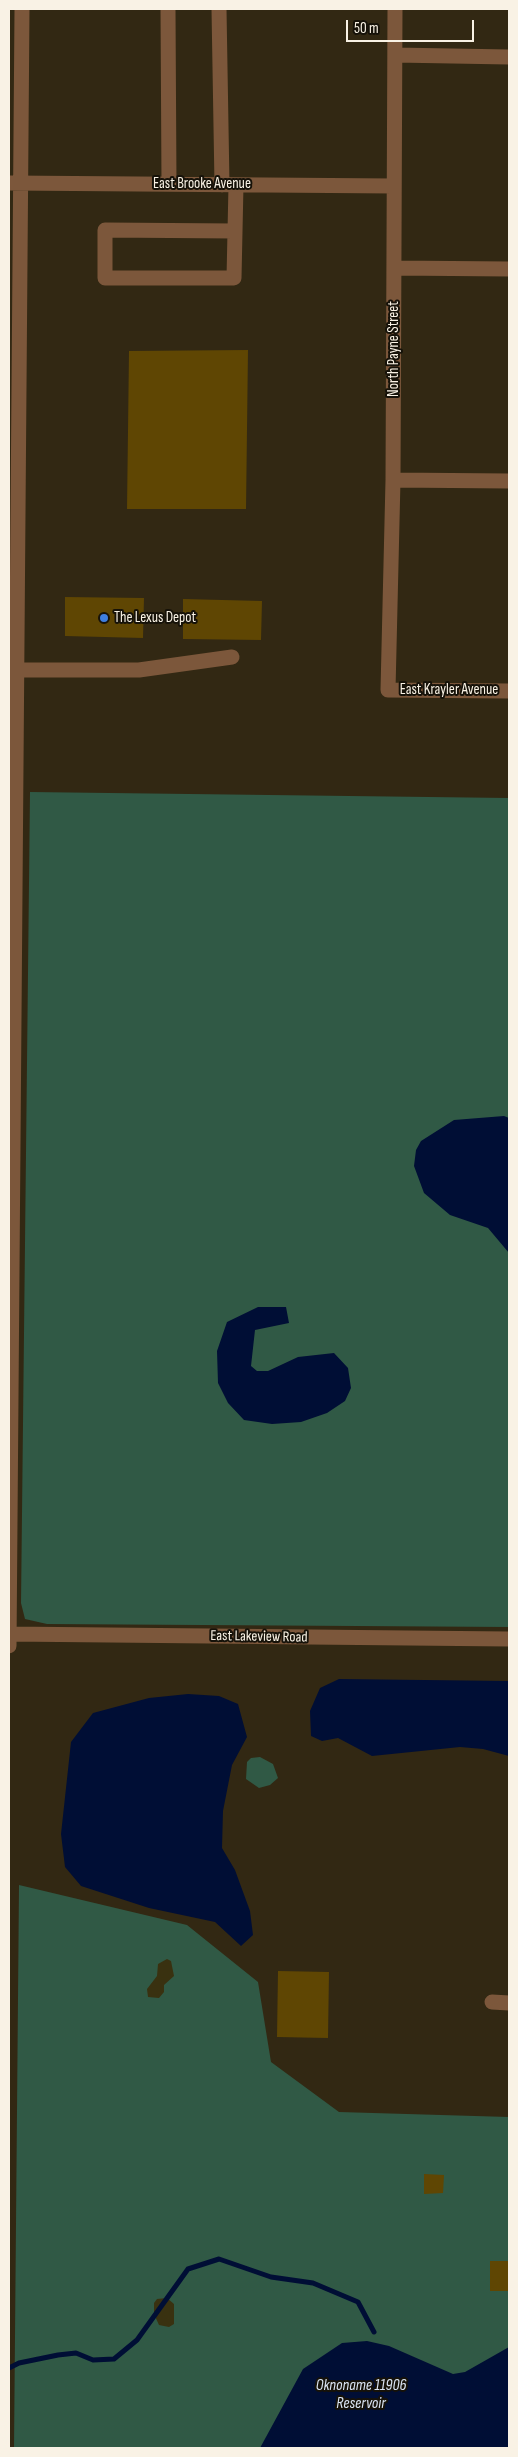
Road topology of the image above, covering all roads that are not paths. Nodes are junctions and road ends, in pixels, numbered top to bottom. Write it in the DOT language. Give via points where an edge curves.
graph roads {
  1 [pos="22,9"];
  2 [pos="168,9"];
  3 [pos="219,9"];
  4 [pos="395,9"];
  5 [pos="395,55"];
  6 [pos="509,57"];
  7 [pos="14,183"];
  8 [pos="169,184"];
  9 [pos="229,185"];
  10 [pos="394,186"];
  11 [pos="235,231"];
  12 [pos="394,268"];
  13 [pos="509,269"];
  14 [pos="393,480"];
  15 [pos="509,481"];
  16 [pos="13,618"];
  17 [pos="232,657"];
  18 [pos="16,670"];
  19 [pos="388,690"];
  20 [pos="509,691"];
  21 [pos="9,1634"];
  22 [pos="509,1639"];
  23 [pos="9,1646"];
  24 [pos="492,2002"];
  25 [pos="509,2003"];
  1 -- 7 [label="street"];
  2 -- 8 [label="street"];
  3 -- 9 [label="street"];
  4 -- 5 [label="street, North Payne Street"];
  5 -- 6 [label="street"];
  5 -- 10 [label="street, North Payne Street"];
  7 -- 8 [label="street, East Brooke Avenue"];
  7 -- 16 [label="street"];
  8 -- 9 [label="street, East Brooke Avenue"];
  9 -- 10 [label="street, East Brooke Avenue"];
  9 -- 11 [label="street"];
  10 -- 12 [label="street, North Payne Street"];
  11 -- 11 [label="street" via="234,278 105,278 105,230"];
  12 -- 13 [label="street"];
  12 -- 14 [label="street, North Payne Street"];
  14 -- 15 [label="street"];
  14 -- 19 [label="street, North Payne Street"];
  16 -- 18 [label="street"];
  17 -- 18 [label="street" via="139,670"];
  18 -- 21 [label="street"];
  19 -- 20 [label="street, East Krayler Avenue"];
  21 -- 22 [label="street, East Lakeview Road"];
  21 -- 23 [label="street"];
  24 -- 25 [label="street"];
}
